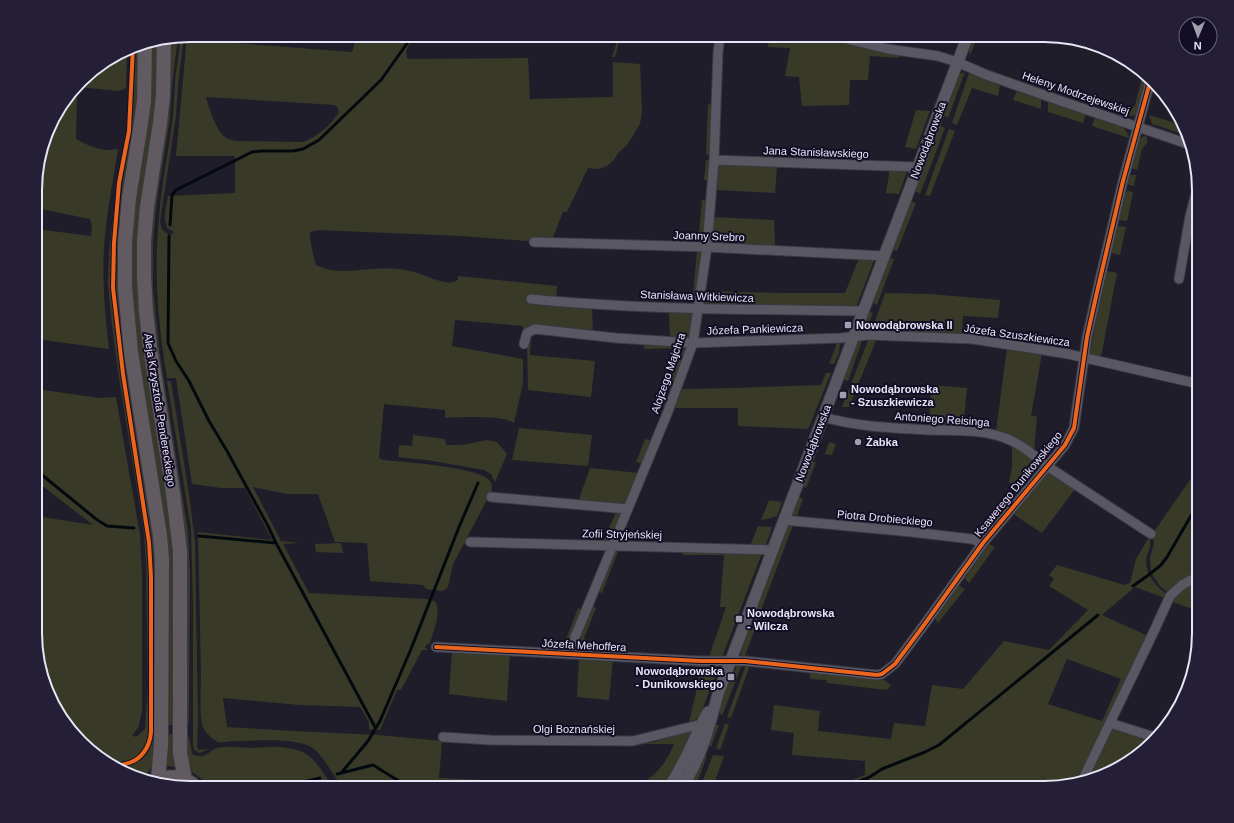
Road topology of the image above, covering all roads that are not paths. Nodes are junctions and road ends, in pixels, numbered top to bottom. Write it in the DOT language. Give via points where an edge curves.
graph roads {
  1 [pos="719,42"];
  2 [pos="858,42"];
  3 [pos="965,42"];
  4 [pos="164,44"];
  5 [pos="145,49"];
  6 [pos="957,62"];
  7 [pos="1149,85"];
  8 [pos="1138,127"];
  9 [pos="1184,143"];
  10 [pos="714,160"];
  11 [pos="918,167"];
  12 [pos="1192,208"];
  13 [pos="534,242"];
  14 [pos="707,247"];
  15 [pos="884,256"];
  16 [pos="1179,279"];
  17 [pos="530,299"];
  18 [pos="698,309"];
  19 [pos="863,311"];
  20 [pos="854,336"];
  21 [pos="693,343"];
  22 [pos="524,344"];
  23 [pos="1084,358"];
  24 [pos="1192,382"];
  25 [pos="823,418"];
  26 [pos="1047,466"];
  27 [pos="491,497"];
  28 [pos="628,509"];
  29 [pos="784,520"];
  30 [pos="1151,534"];
  31 [pos="470,542"];
  32 [pos="983,543"];
  33 [pos="613,546"];
  34 [pos="773,550"];
  35 [pos="1192,580"];
  36 [pos="436,647"];
  37 [pos="574,654"];
  38 [pos="730,661"];
  39 [pos="718,694"];
  40 [pos="1110,723"];
  41 [pos="702,724"];
  42 [pos="1151,736"];
  43 [pos="443,737"];
  44 [pos="1085,775"];
  45 [pos="157,777"];
  46 [pos="163,778"];
  47 [pos="185,781"];
  48 [pos="190,781"];
  49 [pos="673,781"];
  50 [pos="685,781"];
  1 -- 10 [label="street, Alojzego Majchra"];
  2 -- 6 [label="street, Heleny Modrzejewskiej" via="938,56"];
  3 -- 6 [label="street, Nowodąbrowska"];
  4 -- 48 [label="main road, Aleja Krzysztofa Pendereckiego" via="161,116 147,207 144,276 150,347 180,551 180,753"];
  5 -- 45 [label="main road, Aleja Krzysztofa Pendereckiego" via="144,101 125,242 125,288 131,352 162,560 161,746"];
  6 -- 8 [label="street, Heleny Modrzejewskiej" via="995,78"];
  6 -- 11 [label="street, Nowodąbrowska"];
  7 -- 8 [label="street, Ksawerego Dunikowskiego"];
  8 -- 9 [label="street, Heleny Modrzejewskiej"];
  8 -- 23 [label="street, Ksawerego Dunikowskiego" via="1097,292"];
  10 -- 11 [label="street, Jana Stanisławskiego"];
  10 -- 14 [label="street, Alojzego Majchra"];
  11 -- 15 [label="street, Nowodąbrowska"];
  12 -- 16 [label="street"];
  13 -- 14 [label="street, Joanny Srebro"];
  14 -- 15 [label="street, Joanny Srebro"];
  14 -- 18 [label="street, Alojzego Majchra"];
  15 -- 19 [label="street, Nowodąbrowska"];
  17 -- 18 [label="street, Stanisława Witkiewicza" via="590,305"];
  18 -- 19 [label="street, Stanisława Witkiewicza"];
  18 -- 21 [label="street, Alojzego Majchra"];
  19 -- 20 [label="street, Nowodąbrowska"];
  20 -- 21 [label="street, Józefa Pankiewicza"];
  20 -- 23 [label="street, Józefa Szuszkiewicza" via="973,339"];
  20 -- 25 [label="street, Nowodąbrowska"];
  21 -- 22 [label="street, Józefa Pankiewicza" via="535,329 527,333"];
  21 -- 28 [label="street, Alojzego Majchra"];
  23 -- 24 [label="street, Józefa Szuszkiewicza"];
  23 -- 26 [label="street, Ksawerego Dunikowskiego" via="1074,428"];
  25 -- 26 [label="street, Antoniego Reisinga" via="891,428 967,431 994,435 1012,441 1034,454"];
  25 -- 29 [label="street, Nowodąbrowska"];
  26 -- 30 [label="street, Antoniego Reisinga"];
  26 -- 32 [label="street, Ksawerego Dunikowskiego"];
  27 -- 28 [label="street"];
  28 -- 33 [label="street, Alojzego Majchra"];
  29 -- 32 [label="street, Piotra Drobieckiego" via="972,539"];
  29 -- 34 [label="street, Nowodąbrowska"];
  31 -- 33 [label="street, Zofii Stryjeńskiej"];
  32 -- 38 [label="street, Ksawerego Dunikowskiego" via="895,664 882,674"];
  33 -- 34 [label="street, Zofii Stryjeńskiej"];
  33 -- 37 [label="street, Alojzego Majchra" via="575,637"];
  34 -- 38 [label="street, Nowodąbrowska"];
  35 -- 40 [label="street" via="1170,596"];
  36 -- 37 [label="street, Józefa Mehoffera"];
  37 -- 38 [label="street, Józefa Mehoffera"];
  38 -- 39 [label="street, Nowodąbrowska"];
  39 -- 41 [label="street, Nowodąbrowska"];
  39 -- 50 [label="street, Nowodąbrowska" via="697,760"];
  40 -- 42 [label="street"];
  40 -- 44 [label="street"];
  41 -- 43 [label="street, Olgi Boznańskiej" via="633,741 490,740"];
  41 -- 49 [label="street, Nowodąbrowska"];
  46 -- 47 [label="main road" via="176,777"];
}
